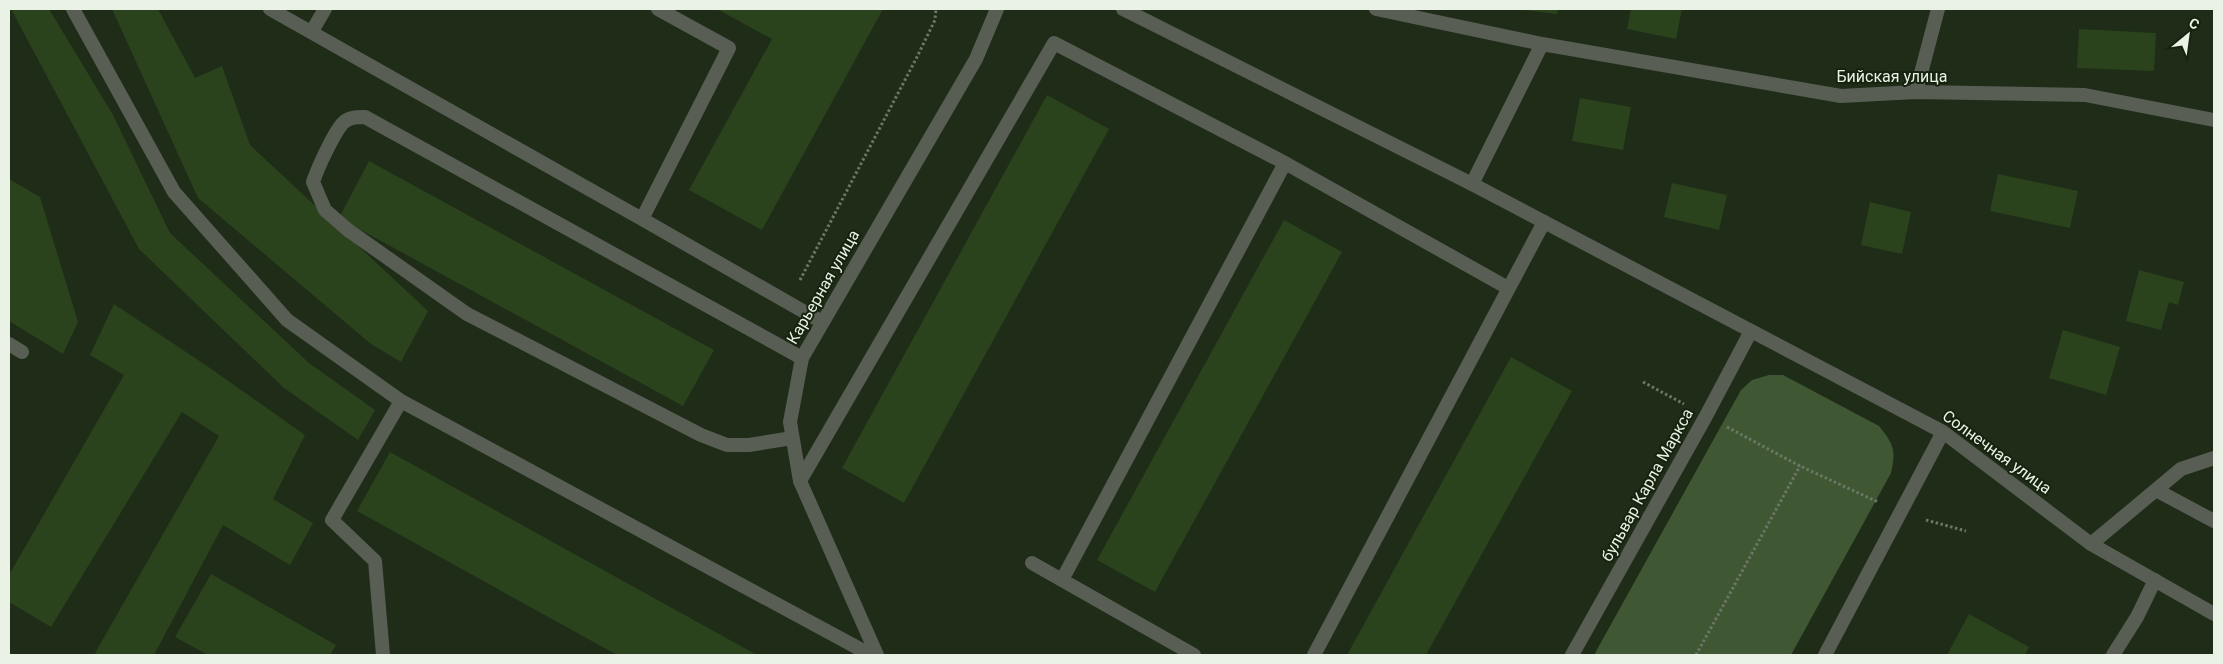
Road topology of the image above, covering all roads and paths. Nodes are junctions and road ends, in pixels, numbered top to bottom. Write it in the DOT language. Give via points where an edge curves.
graph roads {
  1 [pos="73,9"];
  2 [pos="270,9"];
  3 [pos="325,9"];
  4 [pos="658,9"];
  5 [pos="936,9"];
  6 [pos="997,9"];
  7 [pos="1124,9"];
  8 [pos="1376,9"];
  9 [pos="1938,9"];
  10 [pos="312,31"];
  11 [pos="1542,44"];
  12 [pos="1916,92"];
  13 [pos="2214,120"];
  14 [pos="1285,163"];
  15 [pos="1472,184"];
  16 [pos="642,219"];
  17 [pos="1544,222"];
  18 [pos="1508,288"];
  19 [pos="788,303"];
  20 [pos="822,322"];
  21 [pos="1751,331"];
  22 [pos="9,344"];
  23 [pos="22,352"];
  24 [pos="802,358"];
  25 [pos="1643,382"];
  26 [pos="401,401"];
  27 [pos="1706,416"];
  28 [pos="1943,432"];
  29 [pos="792,438"];
  30 [pos="2214,458"];
  31 [pos="1800,466"];
  32 [pos="800,481"];
  33 [pos="2156,490"];
  34 [pos="1901,512"];
  35 [pos="2214,521"];
  36 [pos="1966,531"];
  37 [pos="2091,544"];
  38 [pos="1032,563"];
  39 [pos="1062,580"];
  40 [pos="2155,580"];
  41 [pos="2214,614"];
  42 [pos="383,655"];
  43 [pos="871,655"];
  44 [pos="877,655"];
  45 [pos="1194,655"];
  46 [pos="1314,655"];
  47 [pos="1572,655"];
  48 [pos="1696,655"];
  49 [pos="1824,655"];
  50 [pos="2113,655"];
  1 -- 26 [label="street" via="174,192 287,320"];
  2 -- 10 [label="street"];
  3 -- 10 [label="street"];
  4 -- 16 [label="street" via="729,48"];
  5 -- 19 [label="path" via="935,20 916,59"];
  6 -- 20 [label="street, Карьерная улица" via="976,59"];
  7 -- 15 [label="street, Солнечная улица"];
  8 -- 11 [label="street, Бийская улица"];
  9 -- 12 [label="street"];
  10 -- 16 [label="street"];
  11 -- 12 [label="street, Бийская улица" via="1841,96"];
  11 -- 15 [label="street"];
  12 -- 13 [label="street, Бийская улица" via="2085,95"];
  14 -- 18 [label="street"];
  14 -- 32 [label="street" via="1054,43"];
  14 -- 39 [label="street"];
  15 -- 17 [label="street, Солнечная улица"];
  16 -- 19 [label="street"];
  17 -- 18 [label="street"];
  17 -- 21 [label="street, Солнечная улица"];
  18 -- 46 [label="street"];
  19 -- 20 [label="street"];
  20 -- 24 [label="street, Карьерная улица"];
  21 -- 27 [label="street, бульвар Карла Маркса"];
  21 -- 28 [label="street, Солнечная улица"];
  22 -- 23 [label="street"];
  24 -- 29 [label="street, Карьерная улица" via="790,422"];
  24 -- 29 [label="street" via="365,117 343,123 316,171 313,182 325,210 348,230 467,314 701,435 727,445"];
  25 -- 27 [label="path"];
  26 -- 42 [label="street" via="332,520 375,561"];
  26 -- 43 [label="street"];
  27 -- 31 [label="path"];
  27 -- 47 [label="street, бульвар Карла Маркса"];
  28 -- 34 [label="street"];
  28 -- 37 [label="street, Солнечная улица"];
  29 -- 32 [label="street, Карьерная улица"];
  30 -- 33 [label="street" via="2181,469"];
  31 -- 34 [label="path"];
  31 -- 48 [label="path"];
  32 -- 44 [label="street, Карьерная улица"];
  33 -- 35 [label="street"];
  33 -- 37 [label="street"];
  34 -- 36 [label="path"];
  34 -- 49 [label="street"];
  37 -- 40 [label="street, Солнечная улица"];
  38 -- 39 [label="street"];
  39 -- 45 [label="street"];
  40 -- 41 [label="street, Солнечная улица"];
  40 -- 50 [label="street"];
}
